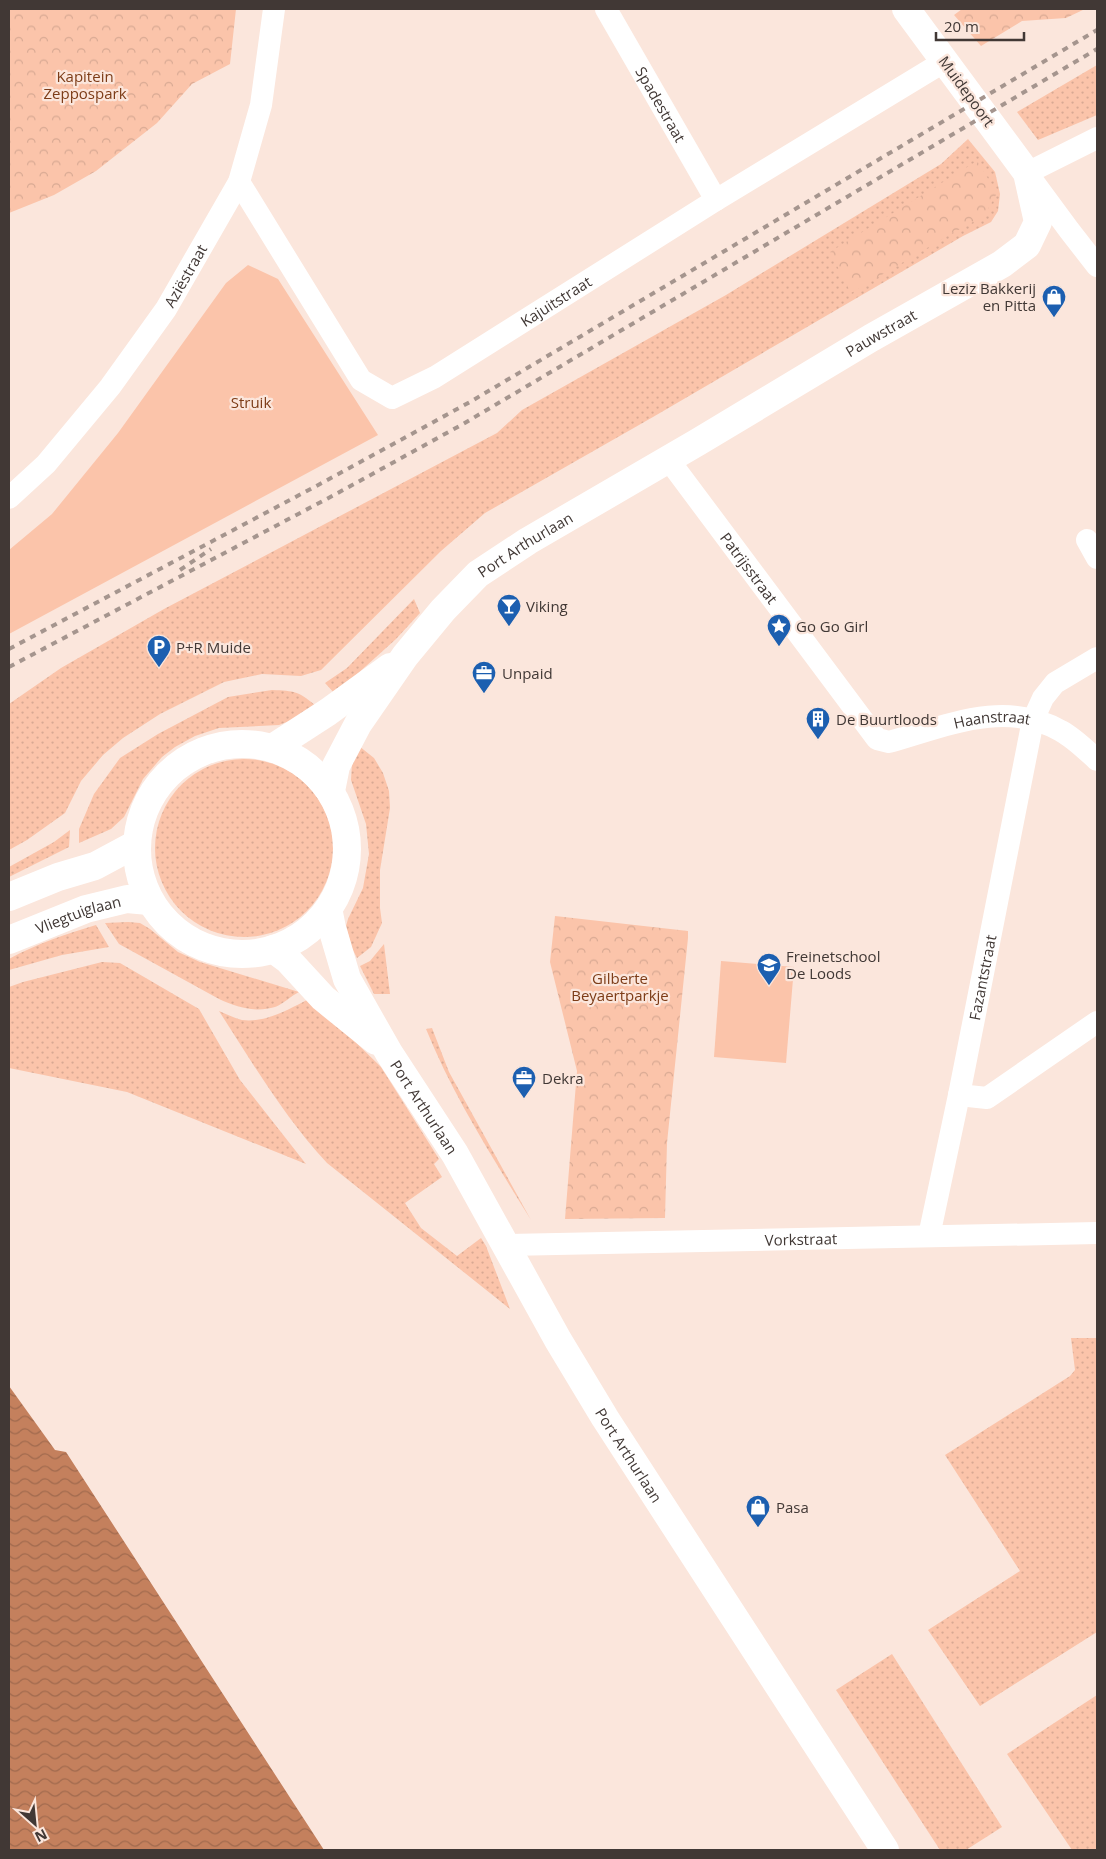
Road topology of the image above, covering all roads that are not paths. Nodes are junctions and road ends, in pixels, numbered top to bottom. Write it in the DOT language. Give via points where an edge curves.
graph roads {
  1 [pos="274,9"];
  2 [pos="606,9"];
  3 [pos="906,9"];
  4 [pos="945,61"];
  5 [pos="1097,138"];
  6 [pos="1027,173"];
  7 [pos="239,182"];
  8 [pos="716,200"];
  9 [pos="1097,266"];
  10 [pos="668,460"];
  11 [pos="9,498"];
  12 [pos="405,656"];
  13 [pos="1097,658"];
  14 [pos="1033,720"];
  15 [pos="889,742"];
  16 [pos="274,747"];
  17 [pos="1097,760"];
  18 [pos="331,791"];
  19 [pos="136,844"];
  20 [pos="9,897"];
  21 [pos="148,901"];
  22 [pos="330,913"];
  23 [pos="9,940"];
  24 [pos="272,950"];
  25 [pos="1097,1022"];
  26 [pos="389,1052"];
  27 [pos="958,1096"];
  28 [pos="1097,1233"];
  29 [pos="929,1236"];
  30 [pos="506,1245"];
  31 [pos="885,1850"];
  1 -- 7 [label="street, Aziëstraat" via="261,105"];
  2 -- 8 [label="street, Spadestraat"];
  3 -- 4 [label="main road, Muidepoort"];
  4 -- 6 [label="main road, Muidepoort"];
  4 -- 8 [label="street, Kajuitstraat"];
  5 -- 6 [label="street"];
  6 -- 9 [label="street"];
  6 -- 10 [label="main road, Pauwstraat" via="1038,222 1027,245 1002,264"];
  7 -- 8 [label="street, Kajuitstraat" via="361,380 392,398 435,377"];
  7 -- 11 [label="street, Aziëstraat" via="166,309 110,387 46,464"];
  10 -- 12 [label="main road, Port Arthurlaan" via="528,541 478,574"];
  10 -- 15 [label="street, Patrijsstraat" via="877,740"];
  12 -- 16 [label="main road, Port Arthurlaan"];
  12 -- 18 [label="main road, Port Arthurlaan" via="352,734 336,766"];
  13 -- 14 [label="street, Haanstraat" via="1055,682"];
  14 -- 15 [label="street, Haanstraat" via="1008,715 982,716"];
  14 -- 17 [label="street" via="1062,731"];
  14 -- 27 [label="street, Fazantstraat"];
  16 -- 18 [label="main road" via="310,767"];
  16 -- 19 [label="main road" via="255,743 226,744 198,752 173,768 154,790 141,816"];
  18 -- 22 [label="main road" via="344,820 348,852 342,884"];
  19 -- 20 [label="main road" via="96,866"];
  19 -- 21 [label="main road" via="138,871"];
  21 -- 23 [label="main road, Vliegtuiglaan" via="127,899 86,909"];
  21 -- 24 [label="main road" via="187,939 214,951 243,954"];
  22 -- 24 [label="main road" via="303,935"];
  22 -- 26 [label="main road, Port Arthurlaan" via="347,979"];
  24 -- 26 [label="main road, Port Arthurlaan" via="288,960 323,998"];
  25 -- 27 [label="street" via="987,1098"];
  26 -- 30 [label="main road, Port Arthurlaan" via="455,1154"];
  27 -- 29 [label="street, Fazantstraat"];
  28 -- 29 [label="street, Vorkstraat"];
  29 -- 30 [label="street, Vorkstraat"];
  30 -- 31 [label="main road, Port Arthurlaan" via="605,1418"];
}
